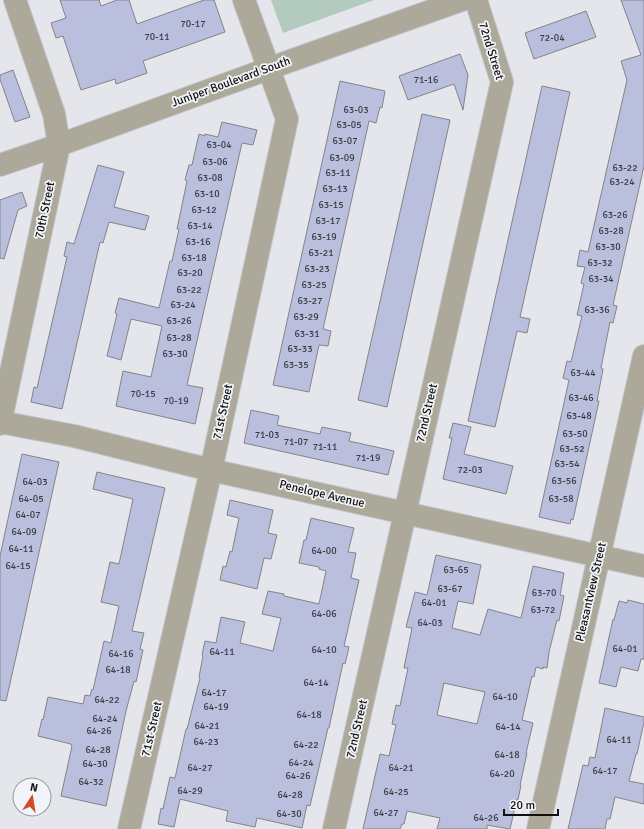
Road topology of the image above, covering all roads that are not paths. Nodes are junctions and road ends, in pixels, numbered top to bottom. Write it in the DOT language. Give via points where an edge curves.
graph roads {
  1 [pos="15,0"];
  2 [pos="244,0"];
  3 [pos="462,0"];
  4 [pos="476,0"];
  5 [pos="268,69"];
  6 [pos="59,145"];
  7 [pos="0,165"];
  8 [pos="644,356"];
  9 [pos="0,423"];
  10 [pos="211,470"];
  11 [pos="405,513"];
  12 [pos="599,556"];
  13 [pos="644,566"];
  14 [pos="129,829"];
  15 [pos="334,829"];
  16 [pos="538,829"];
  1 -- 6 [label="street, 70th Street" via="54,114"];
  2 -- 5 [label="street, 71st Street"];
  3 -- 5 [label="street, Juniper Boulevard South"];
  4 -- 11 [label="street, 72nd Street" via="502,82"];
  5 -- 6 [label="street, Juniper Boulevard South"];
  5 -- 10 [label="street, 71st Street" via="287,119"];
  6 -- 7 [label="street, Juniper Boulevard South"];
  6 -- 9 [label="street, 70th Street"];
  8 -- 12 [label="street, Pleasantview Street"];
  9 -- 10 [label="street, Penelope Avenue" via="74,436"];
  10 -- 11 [label="street, Penelope Avenue"];
  10 -- 14 [label="street, 71st Street"];
  11 -- 12 [label="street, Penelope Avenue"];
  11 -- 15 [label="street, 72nd Street"];
  12 -- 13 [label="street, Penelope Avenue"];
  12 -- 16 [label="street, Pleasantview Street"];
}
